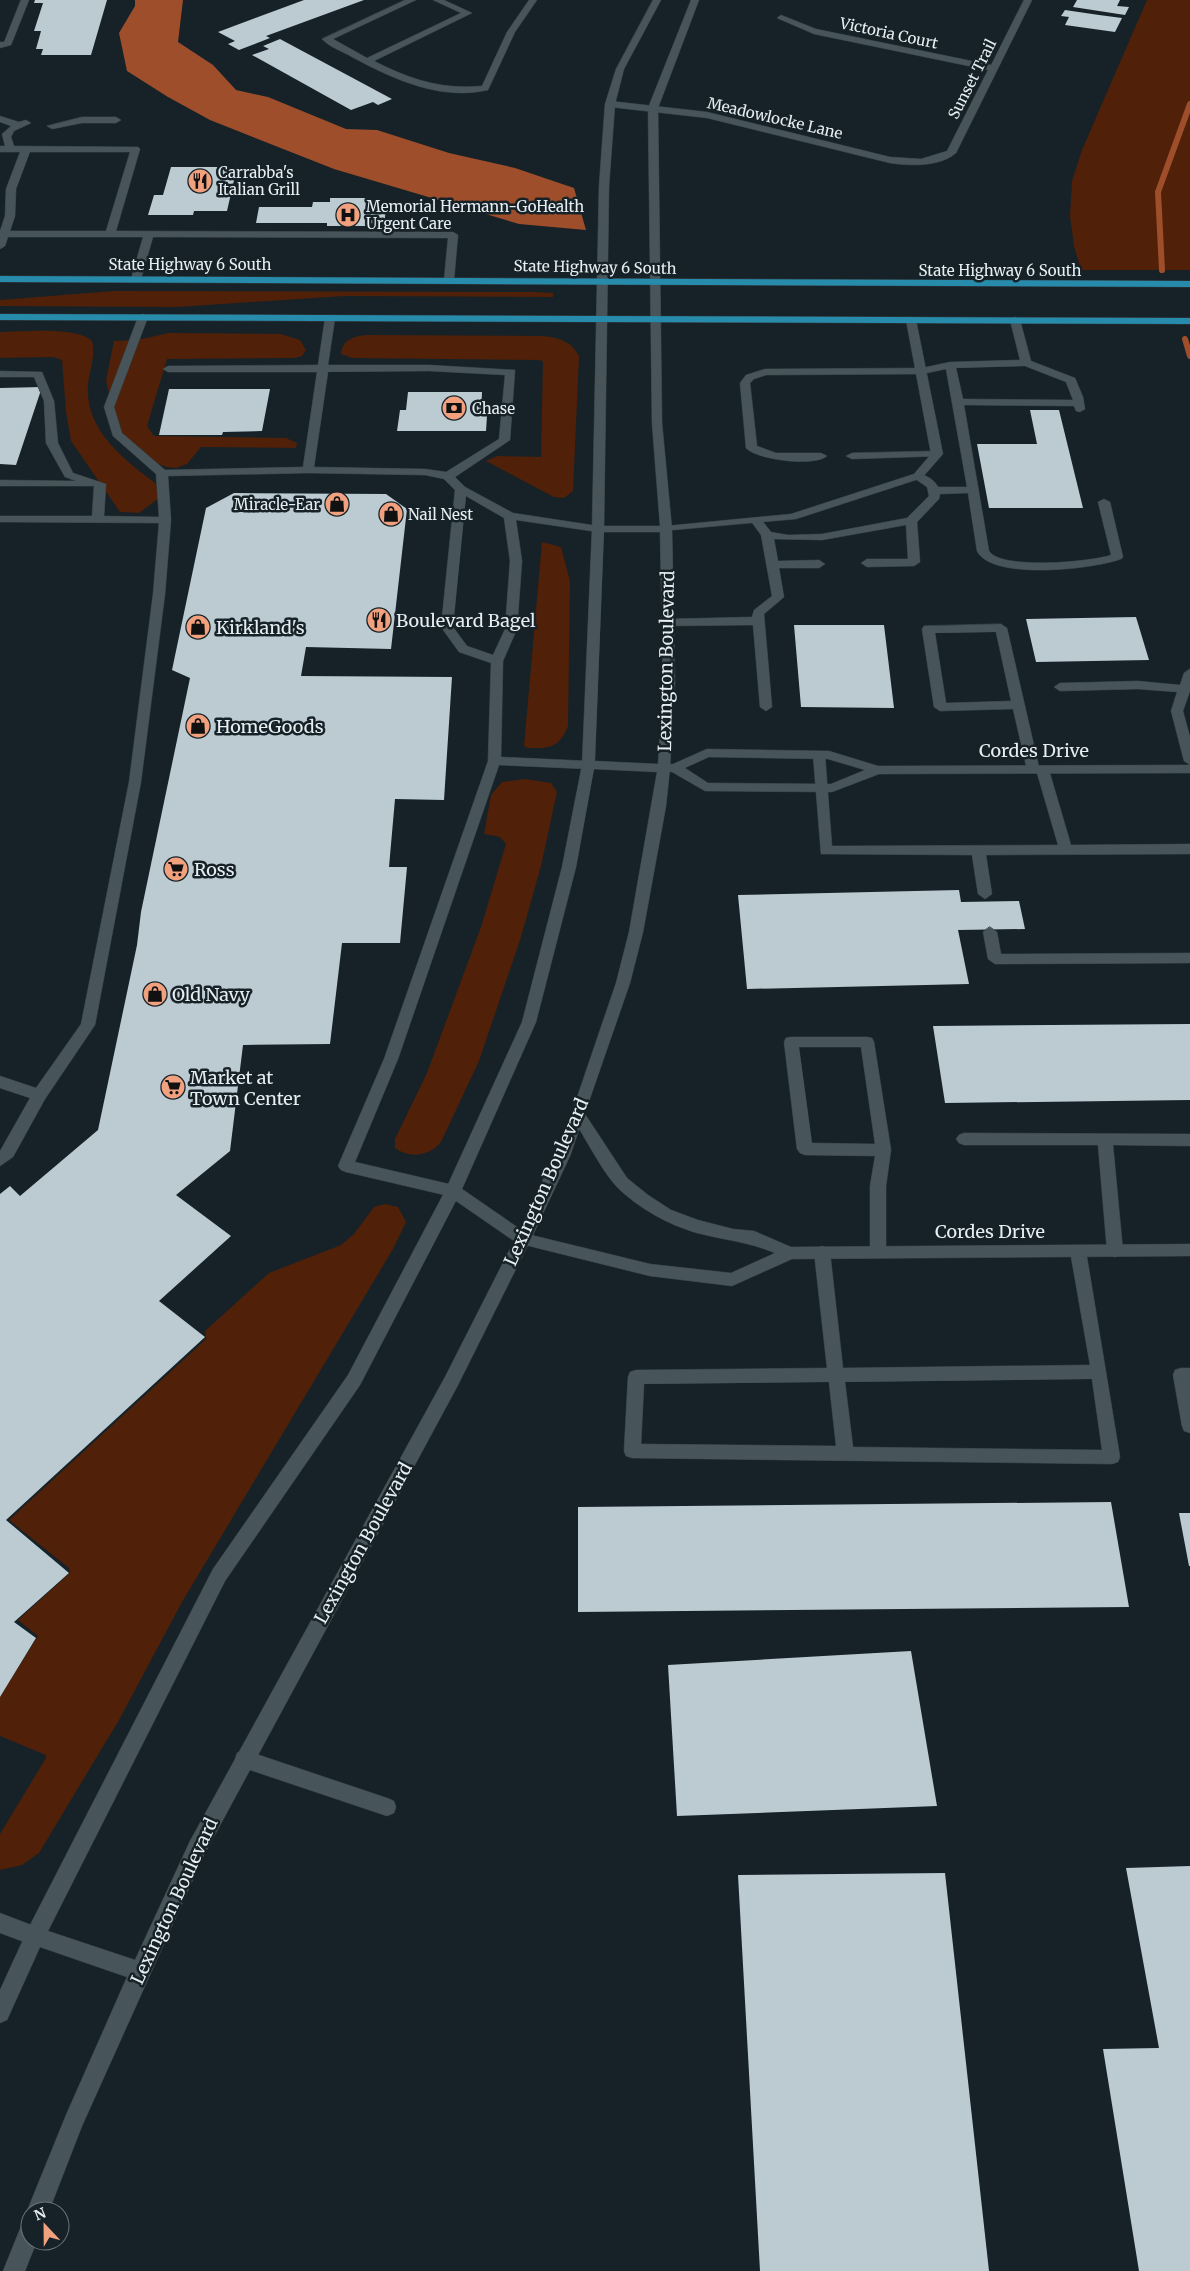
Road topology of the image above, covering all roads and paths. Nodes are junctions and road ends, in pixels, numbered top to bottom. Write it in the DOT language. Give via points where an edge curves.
graph roads {
  1 [pos="26,0"];
  2 [pos="412,0"];
  3 [pos="437,0"];
  4 [pos="533,0"];
  5 [pos="657,0"];
  6 [pos="695,0"];
  7 [pos="1028,0"];
  8 [pos="781,18"];
  9 [pos="0,45"];
  10 [pos="367,61"];
  11 [pos="993,68"];
  12 [pos="610,104"];
  13 [pos="654,108"];
  14 [pos="0,119"];
  15 [pos="116,120"];
  16 [pos="0,149"];
  17 [pos="11,149"];
  18 [pos="26,149"];
  19 [pos="41,149"];
  20 [pos="932,161"];
  21 [pos="4,234"];
  22 [pos="110,234"];
  23 [pos="149,234"];
  24 [pos="0,246"];
  25 [pos="0,279"];
  26 [pos="136,279"];
  27 [pos="449,280"];
  28 [pos="604,282"];
  29 [pos="656,283"];
  30 [pos="1190,284"];
  31 [pos="0,317"];
  32 [pos="143,317"];
  33 [pos="330,318"];
  34 [pos="602,319"];
  35 [pos="656,319"];
  36 [pos="911,320"];
  37 [pos="1015,320"];
  38 [pos="1190,321"];
  39 [pos="1026,362"];
  40 [pos="950,365"];
  41 [pos="168,369"];
  42 [pos="322,369"];
  43 [pos="922,371"];
  44 [pos="0,374"];
  45 [pos="958,402"];
  46 [pos="937,454"];
  47 [pos="821,456"];
  48 [pos="852,456"];
  49 [pos="308,470"];
  50 [pos="162,473"];
  51 [pos="448,476"];
  52 [pos="918,476"];
  53 [pos="0,483"];
  54 [pos="100,484"];
  55 [pos="461,488"];
  56 [pos="972,490"];
  57 [pos="933,491"];
  58 [pos="1104,502"];
  59 [pos="510,516"];
  60 [pos="0,519"];
  61 [pos="98,519"];
  62 [pos="166,520"];
  63 [pos="756,520"];
  64 [pos="911,520"];
  65 [pos="598,529"];
  66 [pos="666,529"];
  67 [pos="767,535"];
  68 [pos="867,563"];
  69 [pos="819,564"];
  70 [pos="772,565"];
  71 [pos="758,621"];
  72 [pos="668,623"];
  73 [pos="497,661"];
  74 [pos="1190,674"];
  75 [pos="1060,687"];
  76 [pos="1185,689"];
  77 [pos="1018,705"];
  78 [pos="766,707"];
  79 [pos="819,755"];
  80 [pos="494,761"];
  81 [pos="1190,761"];
  82 [pos="588,765"];
  83 [pos="669,768"];
  84 [pos="1190,769"];
  85 [pos="878,770"];
  86 [pos="1038,770"];
  87 [pos="821,788"];
  88 [pos="978,849"];
  89 [pos="1190,849"];
  90 [pos="1066,850"];
  91 [pos="985,894"];
  92 [pos="990,932"];
  93 [pos="1190,958"];
  94 [pos="0,1082"];
  95 [pos="39,1095"];
  96 [pos="578,1115"];
  97 [pos="964,1139"];
  98 [pos="1105,1140"];
  99 [pos="1190,1140"];
  100 [pos="883,1150"];
  101 [pos="0,1160"];
  102 [pos="453,1191"];
  103 [pos="524,1239"];
  104 [pos="1190,1250"];
  105 [pos="1078,1251"];
  106 [pos="1115,1251"];
  107 [pos="822,1252"];
  108 [pos="878,1252"];
  109 [pos="790,1253"];
  110 [pos="1099,1372"];
  111 [pos="1190,1375"];
  112 [pos="836,1376"];
  113 [pos="1190,1426"];
  114 [pos="845,1453"];
  115 [pos="244,1759"];
  116 [pos="387,1807"];
  117 [pos="0,1923"];
  118 [pos="35,1936"];
  119 [pos="140,1972"];
  120 [pos="0,2013"];
  121 [pos="42,2201"];
  122 [pos="22,2251"];
  123 [pos="14,2271"];
  1 -- 9 [label="main road" via="7,45"];
  2 -- 10 [label="main road" via="326,39"];
  3 -- 10 [label="main road" via="468,13"];
  4 -- 10 [label="main road" via="511,32 485,88 442,90 408,81"];
  5 -- 12 [label="main road" via="620,69"];
  6 -- 13 [label="main road, Lexington Boulevard"];
  7 -- 11 [label="main road, Sunset Trail"];
  8 -- 11 [label="main road, Victoria Court" via="814,31"];
  11 -- 20 [label="main road, Sunset Trail" via="951,153"];
  12 -- 13 [label="main road, Meadowlocke Lane"];
  12 -- 28 [label="main road" via="604,186"];
  13 -- 20 [label="main road, Meadowlocke Lane" via="707,115 890,160 914,164"];
  13 -- 29 [label="main road, Lexington Boulevard"];
  14 -- 17 [label="main road" via="22,124 11,129 6,137"];
  15 -- 19 [label="main road" via="48,124 57,133"];
  16 -- 17 [label="main road"];
  17 -- 18 [label="main road"];
  18 -- 19 [label="main road"];
  18 -- 21 [label="main road" via="12,189 10,216"];
  19 -- 22 [label="main road" via="135,149"];
  21 -- 22 [label="main road"];
  21 -- 24 [label="main road"];
  22 -- 23 [label="main road"];
  23 -- 26 [label="main road"];
  23 -- 27 [label="main road" via="453,235"];
  25 -- 26 [label="main road, State Highway 6 South"];
  26 -- 27 [label="main road, State Highway 6 South"];
  27 -- 28 [label="main road, State Highway 6 South"];
  28 -- 29 [label="main road, State Highway 6 South"];
  28 -- 34 [label="main road"];
  29 -- 30 [label="main road, State Highway 6 South"];
  29 -- 35 [label="main road, Lexington Boulevard"];
  31 -- 32 [label="main road"];
  32 -- 33 [label="main road"];
  32 -- 50 [label="main road" via="109,408 117,434"];
  33 -- 34 [label="main road"];
  33 -- 42 [label="main road"];
  34 -- 35 [label="main road"];
  34 -- 65 [label="main road"];
  35 -- 36 [label="main road"];
  35 -- 66 [label="main road, Lexington Boulevard" via="657,423"];
  36 -- 37 [label="main road"];
  36 -- 43 [label="main road"];
  37 -- 38 [label="main road"];
  37 -- 39 [label="main road"];
  39 -- 40 [label="main road"];
  39 -- 45 [label="main road" via="1071,380 1079,406"];
  40 -- 43 [label="main road"];
  40 -- 45 [label="main road"];
  41 -- 42 [label="main road"];
  42 -- 49 [label="main road"];
  42 -- 51 [label="main road" via="429,368 510,372 504,440"];
  43 -- 46 [label="main road"];
  43 -- 47 [label="main road" via="765,372 750,377 745,383 752,448 772,456"];
  44 -- 54 [label="main road" via="38,374 49,401 52,443 69,475"];
  45 -- 56 [label="main road"];
  46 -- 48 [label="main road"];
  46 -- 52 [label="main road"];
  49 -- 50 [label="main road"];
  49 -- 51 [label="main road" via="425,472"];
  50 -- 62 [label="main road"];
  51 -- 55 [label="main road"];
  52 -- 57 [label="main road" via="932,485"];
  52 -- 63 [label="main road" via="792,517"];
  53 -- 54 [label="main road"];
  54 -- 61 [label="main road"];
  55 -- 59 [label="main road"];
  55 -- 73 [label="main road" via="447,627 463,649"];
  56 -- 57 [label="main road"];
  56 -- 58 [label="main road" via="983,551 987,557 1030,566 1096,564 1117,557"];
  57 -- 64 [label="main road" via="935,497"];
  59 -- 65 [label="main road"];
  59 -- 73 [label="main road" via="516,561 511,628"];
  60 -- 61 [label="main road"];
  61 -- 62 [label="main road"];
  62 -- 95 [label="main road" via="135,782 88,1025"];
  63 -- 66 [label="main road"];
  63 -- 67 [label="main road"];
  64 -- 67 [label="main road" via="822,537"];
  64 -- 68 [label="main road" via="914,562"];
  65 -- 66 [label="main road"];
  65 -- 82 [label="main road"];
  66 -- 72 [label="main road, Lexington Boulevard"];
  67 -- 70 [label="main road"];
  69 -- 70 [label="main road"];
  70 -- 71 [label="main road" via="778,597 758,613"];
  71 -- 72 [label="main road"];
  71 -- 78 [label="main road"];
  72 -- 83 [label="main road, Lexington Boulevard"];
  73 -- 80 [label="main road"];
  74 -- 76 [label="main road"];
  75 -- 76 [label="main road" via="1138,685"];
  76 -- 81 [label="main road" via="1177,711"];
  77 -- 77 [label="main road" via="940,707 928,629 1001,628"];
  77 -- 86 [label="main road"];
  79 -- 83 [label="main road, Cordes Drive" via="707,753"];
  79 -- 85 [label="main road, Cordes Drive"];
  79 -- 87 [label="main road"];
  80 -- 82 [label="main road"];
  80 -- 102 [label="main road" via="391,1059 346,1166"];
  82 -- 83 [label="main road"];
  82 -- 102 [label="main road" via="569,867 529,1022"];
  83 -- 87 [label="main road, Cordes Drive" via="705,786"];
  83 -- 96 [label="main road, Lexington Boulevard" via="623,983"];
  84 -- 86 [label="main road, Cordes Drive"];
  85 -- 86 [label="main road, Cordes Drive"];
  85 -- 87 [label="main road, Cordes Drive" via="832,788"];
  86 -- 90 [label="main road"];
  87 -- 88 [label="main road" via="826,851"];
  88 -- 90 [label="main road"];
  88 -- 91 [label="main road"];
  89 -- 90 [label="main road"];
  92 -- 93 [label="main road" via="994,959"];
  94 -- 95 [label="main road"];
  95 -- 101 [label="main road" via="8,1153"];
  96 -- 103 [label="main road, Lexington Boulevard"];
  96 -- 109 [label="main road, Cordes Drive" via="622,1182 666,1214 695,1226 754,1237"];
  97 -- 98 [label="main road"];
  98 -- 99 [label="main road"];
  98 -- 106 [label="main road"];
  100 -- 100 [label="main road" via="867,1042 791,1042 805,1150"];
  100 -- 108 [label="main road" via="878,1186"];
  102 -- 103 [label="main road"];
  102 -- 118 [label="main road" via="354,1380 219,1574"];
  103 -- 109 [label="main road, Cordes Drive" via="650,1270 732,1280"];
  103 -- 115 [label="main road, Lexington Boulevard" via="451,1382"];
  104 -- 106 [label="main road, Cordes Drive"];
  105 -- 106 [label="main road, Cordes Drive"];
  105 -- 108 [label="main road, Cordes Drive"];
  105 -- 110 [label="main road"];
  107 -- 108 [label="main road, Cordes Drive"];
  107 -- 109 [label="main road, Cordes Drive"];
  107 -- 112 [label="main road"];
  110 -- 112 [label="main road"];
  110 -- 114 [label="main road" via="1112,1457"];
  111 -- 113 [label="main road" via="1181,1375"];
  112 -- 114 [label="main road"];
  112 -- 114 [label="main road" via="636,1377 632,1451"];
  115 -- 116 [label="main road"];
  115 -- 119 [label="main road, Lexington Boulevard"];
  117 -- 118 [label="main road"];
  118 -- 119 [label="main road"];
  118 -- 120 [label="main road"];
  119 -- 121 [label="main road, Lexington Boulevard"];
  122 -- 123 [label="main road"];
}
